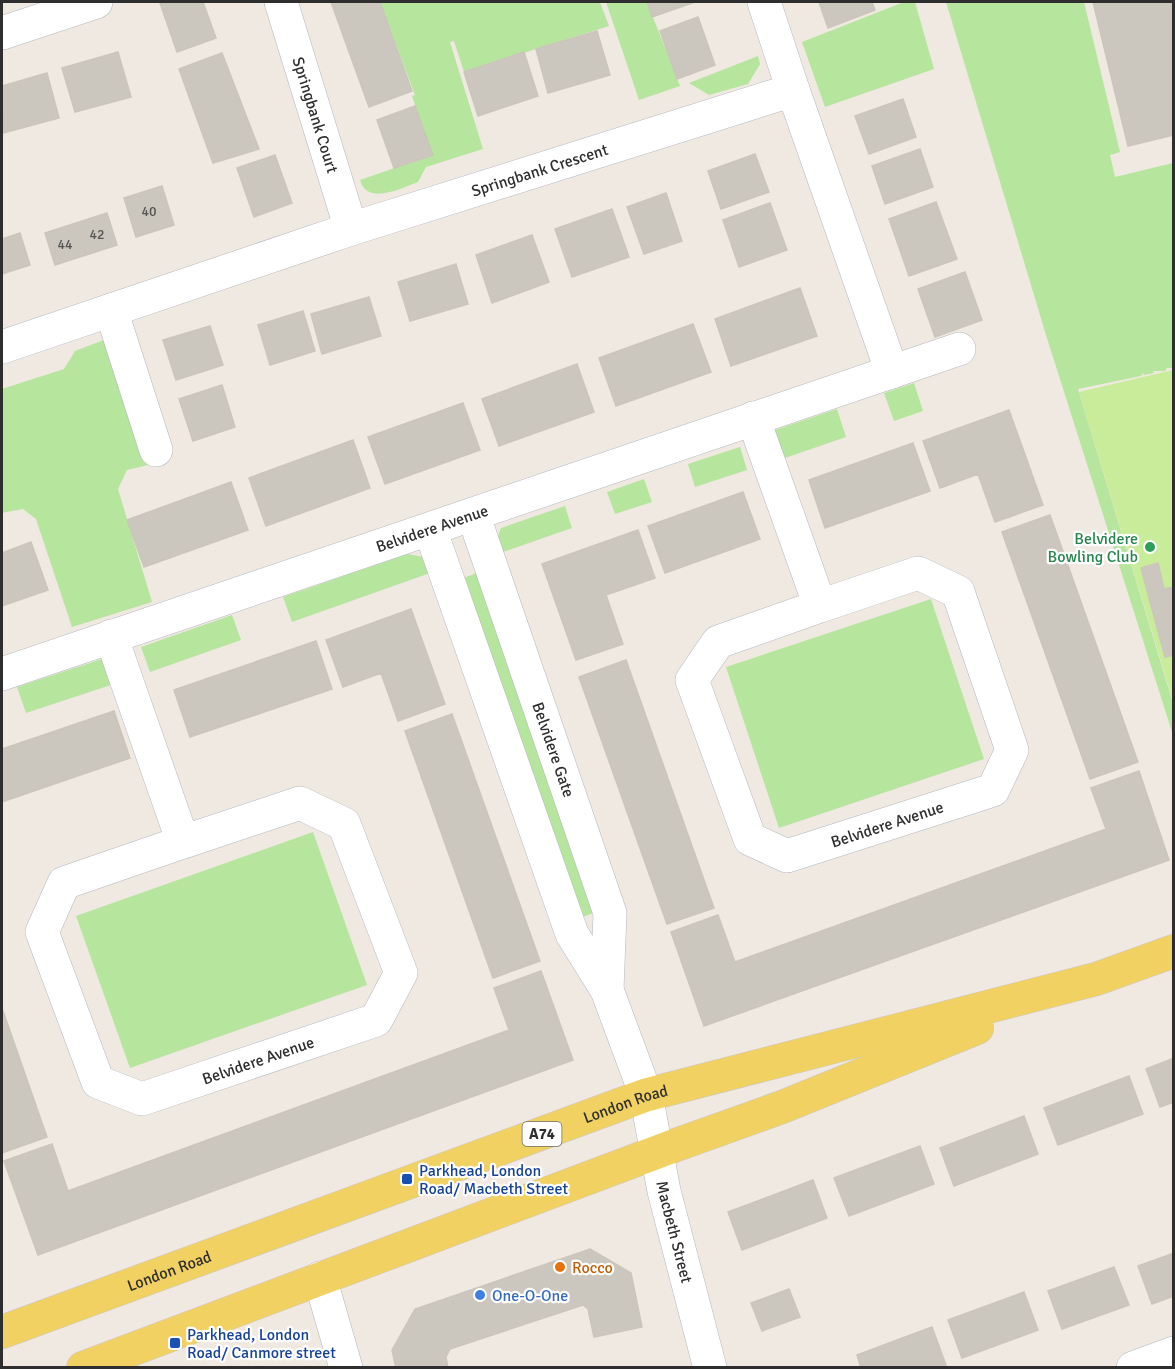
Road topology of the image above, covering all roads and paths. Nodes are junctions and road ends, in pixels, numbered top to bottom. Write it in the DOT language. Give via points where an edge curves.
graph roads {
  1 [pos="96,2"];
  2 [pos="281,2"];
  3 [pos="764,2"];
  4 [pos="2,33"];
  5 [pos="793,90"];
  6 [pos="351,229"];
  7 [pos="111,310"];
  8 [pos="2,347"];
  9 [pos="958,349"];
  10 [pos="892,372"];
  11 [pos="753,418"];
  12 [pos="156,450"];
  13 [pos="473,514"];
  14 [pos="430,529"];
  15 [pos="820,606"];
  16 [pos="111,636"];
  17 [pos="2,674"];
  18 [pos="183,842"];
  19 [pos="1173,951"];
  20 [pos="1096,979"];
  21 [pos="607,990"];
  22 [pos="646,1095"];
  23 [pos="658,1152"];
  24 [pos="320,1278"];
  25 [pos="2,1332"];
  26 [pos="1173,1353"];
  27 [pos="83,1368"];
  28 [pos="346,1368"];
  29 [pos="710,1368"];
  30 [pos="1133,1368"];
  1 -- 4 [label="street"];
  2 -- 6 [label="street, Springbank Court"];
  3 -- 5 [label="street"];
  5 -- 6 [label="street, Springbank Crescent"];
  5 -- 10 [label="street"];
  6 -- 7 [label="street, Springbank Crescent"];
  7 -- 8 [label="street, Springbank Crescent"];
  7 -- 12 [label="street"];
  9 -- 10 [label="street, Belvidere Avenue"];
  10 -- 11 [label="street, Belvidere Avenue"];
  11 -- 13 [label="street, Belvidere Avenue"];
  11 -- 15 [label="street"];
  13 -- 14 [label="street, Belvidere Avenue"];
  13 -- 21 [label="street, Belvidere Gate" via="610,913"];
  14 -- 16 [label="street, Belvidere Avenue"];
  14 -- 21 [label="street, Belvidere Gate" via="572,934"];
  15 -- 15 [label="street, Belvidere Avenue" via="918,573 958,592 1012,750 993,790 787,856 750,839 692,680 718,642"];
  16 -- 17 [label="street, Belvidere Avenue"];
  16 -- 18 [label="street"];
  18 -- 18 [label="street, Belvidere Avenue" via="300,803 344,824 401,974 376,1020 142,1099 98,1082 42,932 64,883"];
  19 -- 20 [label="main road, London Road / A74"];
  20 -- 22 [label="main road, London Road / A74"];
  20 -- 23 [label="main road, London Road / A74" via="782,1107"];
  21 -- 22 [label="street, Belvidere Gate"];
  22 -- 23 [label="street, Macbeth Street"];
  22 -- 25 [label="main road, London Road / A74"];
  23 -- 24 [label="main road, London Road / A74"];
  23 -- 29 [label="street, Macbeth Street" via="664,1191"];
  24 -- 27 [label="main road, London Road / A74"];
  24 -- 28 [label="street"];
  26 -- 30 [label="street"];
}
